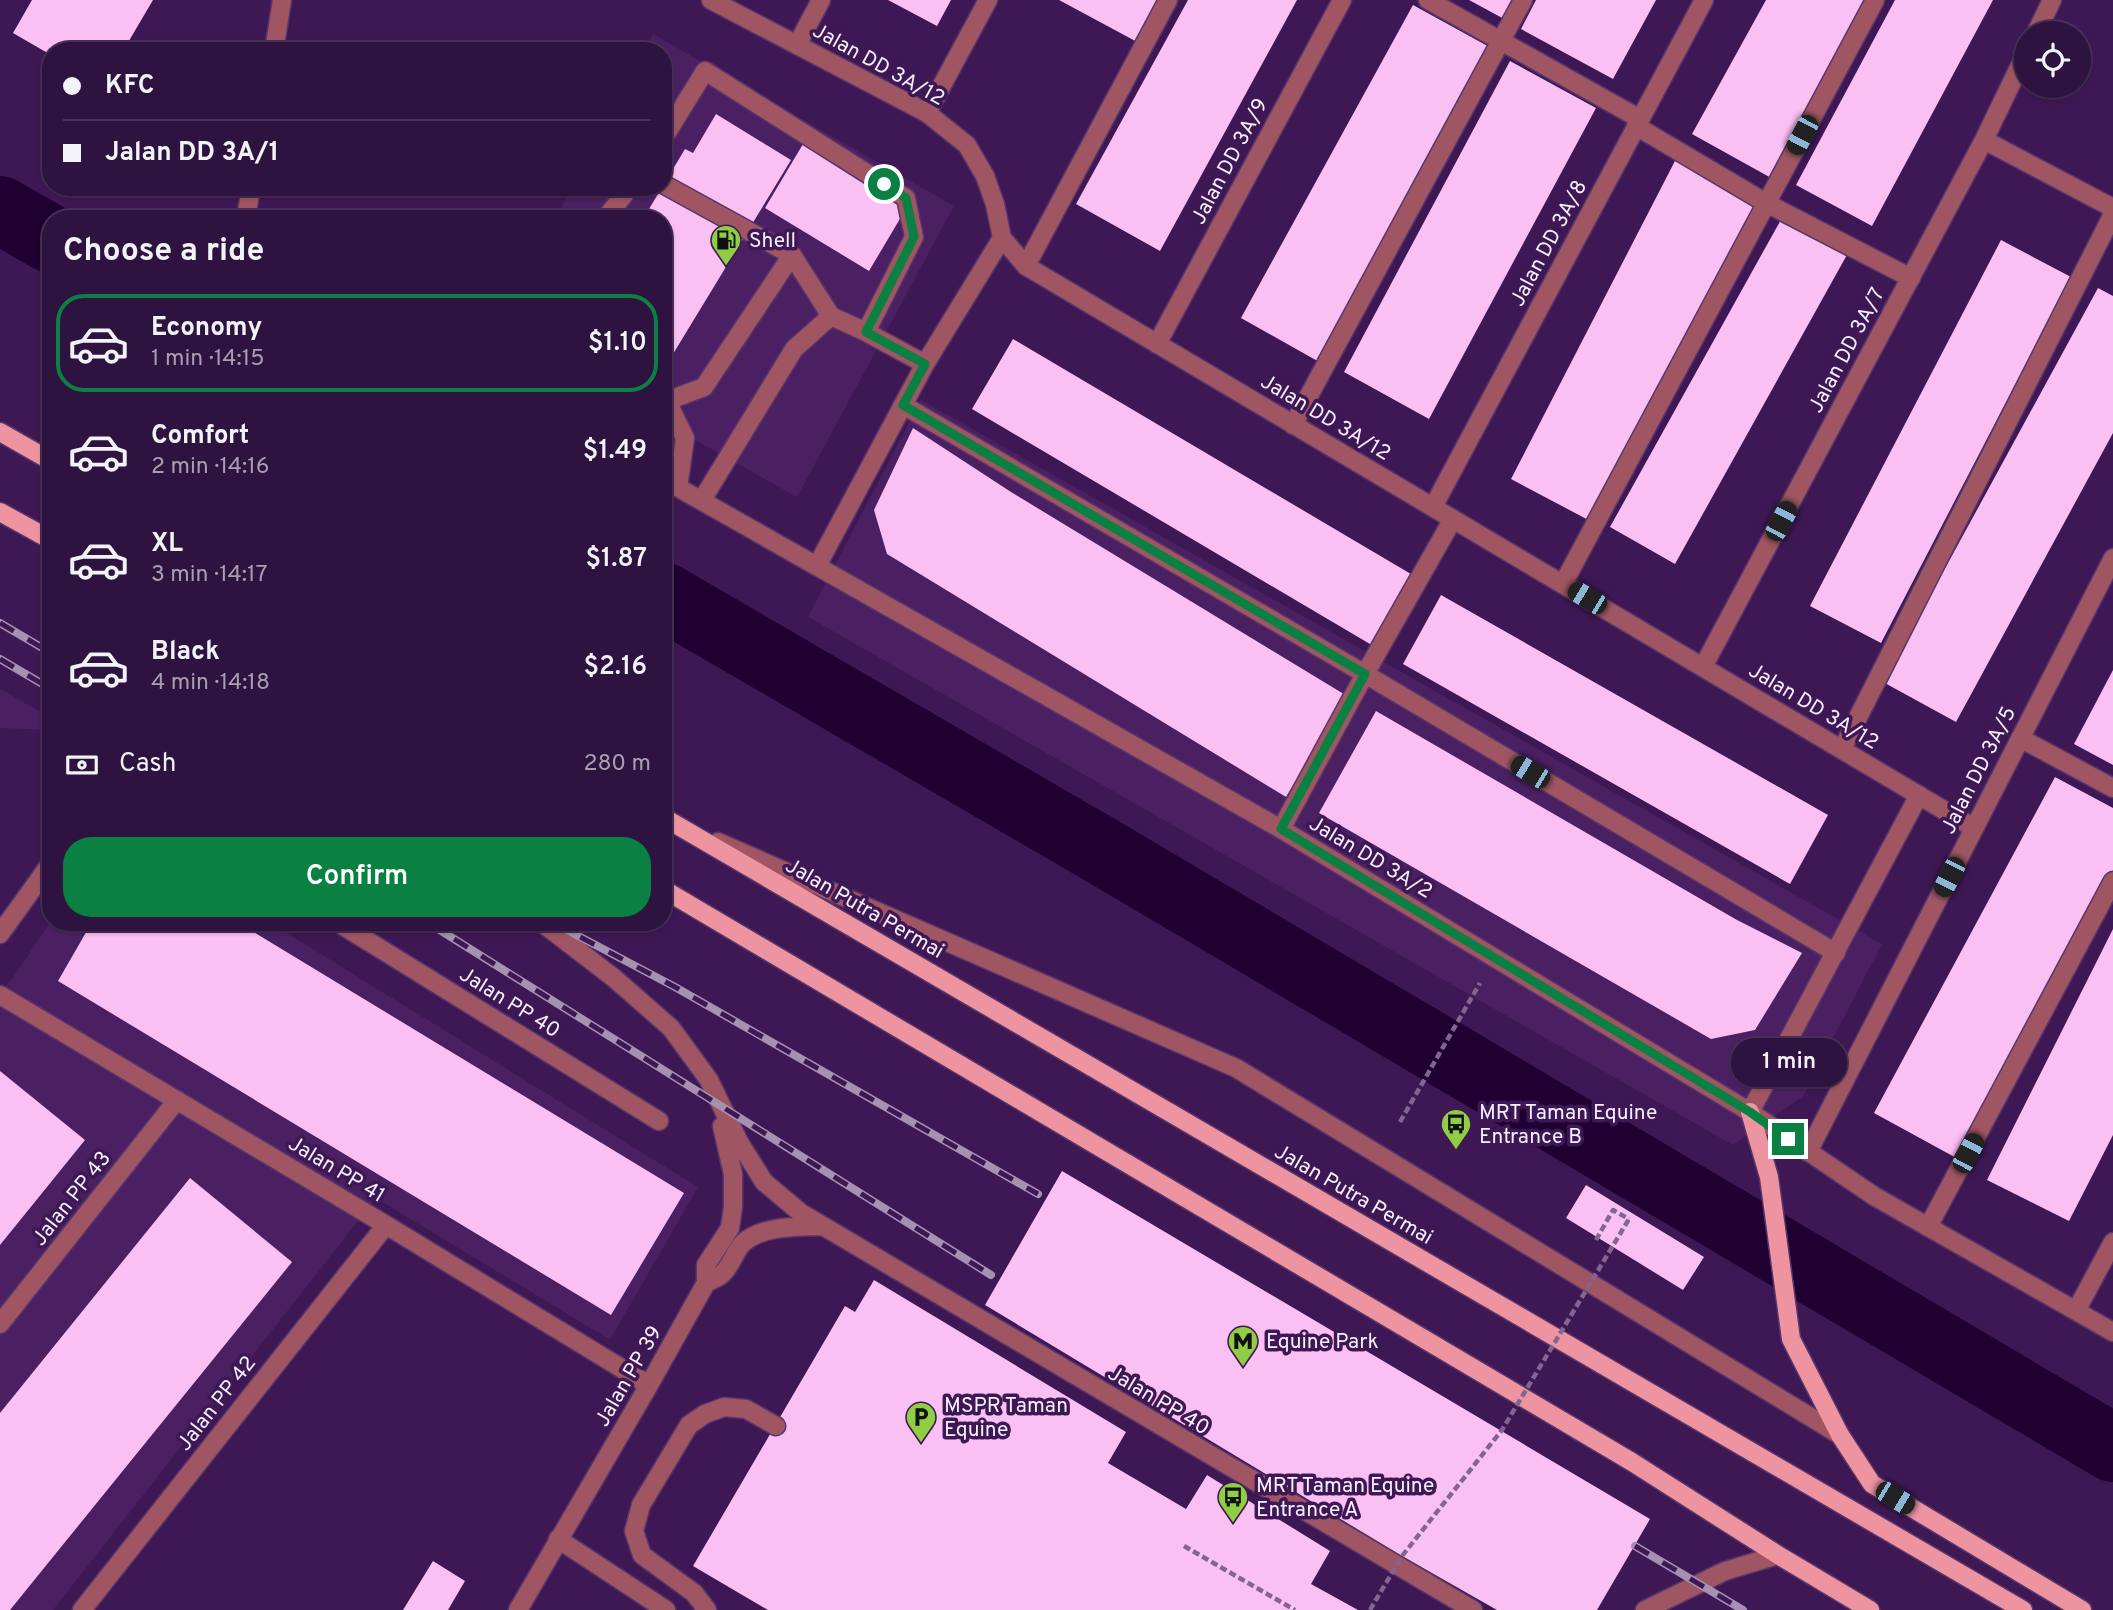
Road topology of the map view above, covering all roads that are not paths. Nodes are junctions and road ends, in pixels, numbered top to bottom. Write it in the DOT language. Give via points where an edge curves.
graph roads {
  1 [pos="282,0"];
  2 [pos="711,0"];
  3 [pos="821,0"];
  4 [pos="988,0"];
  5 [pos="1168,0"];
  6 [pos="1342,0"];
  7 [pos="1428,0"];
  8 [pos="1523,0"];
  9 [pos="1704,0"];
  10 [pos="1875,0"];
  11 [pos="2052,0"];
  12 [pos="2042,21"];
  13 [pos="1501,41"];
  14 [pos="275,42"];
  15 [pos="797,45"];
  16 [pos="2014,78"];
  17 [pos="927,113"];
  18 [pos="1638,122"];
  19 [pos="672,124"];
  20 [pos="1984,140"];
  21 [pos="672,189"];
  22 [pos="623,196"];
  23 [pos="1766,203"];
  24 [pos="2113,208"];
  25 [pos="612,210"];
  26 [pos="2113,214"];
  27 [pos="1002,237"];
  28 [pos="792,255"];
  29 [pos="1026,266"];
  30 [pos="1911,278"];
  31 [pos="831,316"];
  32 [pos="866,332"];
  33 [pos="1157,344"];
  34 [pos="925,364"];
  35 [pos="672,398"];
  36 [pos="903,405"];
  37 [pos="672,413"];
  38 [pos="1293,425"];
  39 [pos="0,432"];
  40 [pos="42,456"];
  41 [pos="672,480"];
  42 [pos="672,484"];
  43 [pos="702,500"];
  44 [pos="1433,507"];
  45 [pos="0,512"];
  46 [pos="1453,519"];
  47 [pos="42,535"];
  48 [pos="2113,558"];
  49 [pos="817,566"];
  50 [pos="1563,584"];
  51 [pos="1703,667"];
  52 [pos="1365,674"];
  53 [pos="2020,738"];
  54 [pos="1842,749"];
  55 [pos="2113,788"];
  56 [pos="1919,795"];
  57 [pos="672,822"];
  58 [pos="672,822"];
  59 [pos="1974,828"];
  60 [pos="1281,829"];
  61 [pos="42,876"];
  62 [pos="2113,881"];
  63 [pos="672,894"];
  64 [pos="352,931"];
  65 [pos="553,931"];
  66 [pos="0,934"];
  67 [pos="1836,953"];
  68 [pos="0,995"];
  69 [pos="709,1080"];
  70 [pos="177,1100"];
  71 [pos="1750,1112"];
  72 [pos="659,1121"];
  73 [pos="1808,1152"];
  74 [pos="386,1224"];
  75 [pos="823,1226"];
  76 [pos="1928,1227"];
  77 [pos="2113,1242"];
  78 [pos="706,1283"];
  79 [pos="2076,1311"];
  80 [pos="0,1324"];
  81 [pos="2113,1332"];
  82 [pos="649,1385"];
  83 [pos="776,1426"];
  84 [pos="1840,1435"];
  85 [pos="558,1539"];
  86 [pos="1778,1555"];
  87 [pos="82,1610"];
  88 [pos="518,1610"];
  89 [pos="666,1610"];
  90 [pos="707,1610"];
  91 [pos="1473,1610"];
  92 [pos="1645,1610"];
  93 [pos="1870,1610"];
  94 [pos="2023,1610"];
  95 [pos="2082,1610"];
  1 -- 14 [label="street"];
  2 -- 15 [label="street, Jalan DD 3A/12"];
  3 -- 15 [label="street"];
  4 -- 17 [label="street"];
  5 -- 29 [label="street"];
  6 -- 33 [label="street, Jalan DD 3A/9"];
  7 -- 13 [label="street"];
  8 -- 13 [label="street"];
  9 -- 18 [label="street, Jalan DD 3A/8"];
  10 -- 23 [label="street"];
  11 -- 12 [label="street"];
  13 -- 18 [label="street"];
  13 -- 38 [label="street"];
  15 -- 17 [label="street, Jalan DD 3A/12"];
  16 -- 20 [label="street, Jalan DD 3A/7"];
  17 -- 27 [label="street, Jalan DD 3A/12" via="967,145 985,176"];
  18 -- 23 [label="street"];
  18 -- 44 [label="street, Jalan DD 3A/8"];
  19 -- 32 [label="street" via="705,71 906,198 914,237"];
  20 -- 24 [label="street"];
  20 -- 30 [label="street, Jalan DD 3A/7"];
  21 -- 28 [label="street"];
  22 -- 25 [label="street"];
  23 -- 30 [label="street"];
  23 -- 50 [label="street"];
  26 -- 54 [label="street"];
  27 -- 29 [label="street, Jalan DD 3A/12"];
  27 -- 34 [label="street"];
  28 -- 31 [label="street"];
  28 -- 35 [label="street" via="704,387"];
  29 -- 33 [label="street, Jalan DD 3A/12"];
  30 -- 51 [label="street, Jalan DD 3A/7"];
  31 -- 32 [label="street"];
  31 -- 43 [label="street" via="794,349"];
  32 -- 34 [label="street"];
  33 -- 38 [label="street, Jalan DD 3A/12"];
  34 -- 36 [label="street"];
  36 -- 49 [label="street"];
  36 -- 52 [label="street"];
  37 -- 41 [label="street" via="685,438"];
  38 -- 44 [label="street, Jalan DD 3A/12"];
  39 -- 40 [label="main road"];
  42 -- 43 [label="street, Jalan DD 3A/2"];
  43 -- 49 [label="street, Jalan DD 3A/2"];
  44 -- 46 [label="street, Jalan DD 3A/12"];
  45 -- 47 [label="main road"];
  46 -- 50 [label="street, Jalan DD 3A/12"];
  46 -- 52 [label="street"];
  48 -- 53 [label="street, Jalan DD 3A/5"];
  49 -- 60 [label="street, Jalan DD 3A/2"];
  50 -- 51 [label="street, Jalan DD 3A/12"];
  51 -- 54 [label="street, Jalan DD 3A/12"];
  52 -- 60 [label="street"];
  52 -- 67 [label="street"];
  53 -- 55 [label="street"];
  53 -- 59 [label="street, Jalan DD 3A/5"];
  54 -- 56 [label="street, Jalan DD 3A/12"];
  56 -- 59 [label="street, Jalan DD 3A/12"];
  56 -- 67 [label="street"];
  57 -- 84 [label="street" via="1236,1068"];
  58 -- 94 [label="main road, Jalan Putra Permai"];
  59 -- 73 [label="street, Jalan DD 3A/5"];
  60 -- 71 [label="street, Jalan DD 3A/2"];
  61 -- 66 [label="street"];
  62 -- 76 [label="street"];
  63 -- 86 [label="main road" via="1632,1462"];
  64 -- 72 [label="street, Jalan PP 40"];
  65 -- 69 [label="street" via="671,1028"];
  67 -- 71 [label="street"];
  68 -- 70 [label="street, Jalan PP 41"];
  69 -- 75 [label="street, Jalan PP 40" via="764,1182"];
  69 -- 78 [label="street" via="729,1149 733,1207 730,1228 706,1265"];
  70 -- 74 [label="street, Jalan PP 41"];
  70 -- 80 [label="street, Jalan PP 43"];
  71 -- 73 [label="street, Jalan DD 3A/2"];
  71 -- 84 [label="main road" via="1769,1177 1791,1339"];
  73 -- 76 [label="street, Jalan DD 3A/2"];
  74 -- 82 [label="street, Jalan PP 41"];
  74 -- 87 [label="street, Jalan PP 42"];
  75 -- 78 [label="street, Jalan PP 39" via="794,1227 755,1237 743,1244 722,1275"];
  75 -- 91 [label="street, Jalan PP 40"];
  76 -- 79 [label="street, Jalan DD 3A/2"];
  77 -- 79 [label="street"];
  78 -- 82 [label="street, Jalan PP 39"];
  79 -- 81 [label="street, Jalan DD 3A/2"];
  82 -- 85 [label="street, Jalan PP 39"];
  83 -- 90 [label="street" via="746,1409 724,1407 705,1414 689,1425 641,1505 634,1531 642,1555 694,1593"];
  84 -- 95 [label="main road" via="1872,1484"];
  85 -- 88 [label="street, Jalan PP 39"];
  85 -- 89 [label="street"];
  86 -- 92 [label="street" via="1725,1571"];
  86 -- 93 [label="main road"];
}
